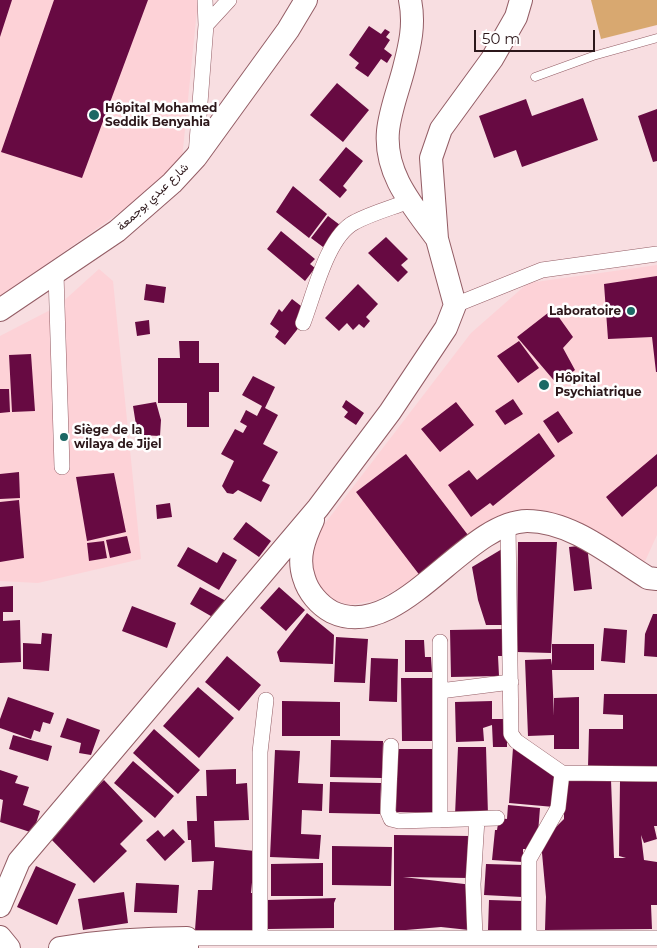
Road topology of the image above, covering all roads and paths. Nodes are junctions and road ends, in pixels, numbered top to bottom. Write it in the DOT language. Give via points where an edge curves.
graph roads {
  1 [pos="205,0"];
  2 [pos="229,0"];
  3 [pos="306,0"];
  4 [pos="410,0"];
  5 [pos="520,0"];
  6 [pos="206,25"];
  7 [pos="657,38"];
  8 [pos="535,77"];
  9 [pos="196,157"];
  10 [pos="409,201"];
  11 [pos="437,239"];
  12 [pos="657,254"];
  13 [pos="56,274"];
  14 [pos="455,305"];
  15 [pos="0,310"];
  16 [pos="303,322"];
  17 [pos="62,467"];
  18 [pos="318,508"];
  19 [pos="508,525"];
  20 [pos="657,580"];
  21 [pos="440,642"];
  22 [pos="511,682"];
  23 [pos="440,691"];
  24 [pos="266,700"];
  25 [pos="391,746"];
  26 [pos="562,773"];
  27 [pos="657,774"];
  28 [pos="497,818"];
  29 [pos="477,819"];
  30 [pos="440,820"];
  31 [pos="0,906"];
  32 [pos="0,937"];
  33 [pos="260,938"];
  34 [pos="475,938"];
  35 [pos="529,938"];
  36 [pos="657,938"];
  37 [pos="187,943"];
  38 [pos="9,948"];
  39 [pos="60,948"];
  1 -- 6 [label="street"];
  2 -- 6 [label="street"];
  3 -- 9 [label="main road, شارع عبدي بوجمعة"];
  4 -- 10 [label="main road" via="411,36 388,130 389,155 396,178"];
  5 -- 11 [label="main road" via="516,17 492,59 441,129 431,158"];
  6 -- 9 [label="street"];
  7 -- 8 [label="lane"];
  9 -- 13 [label="main road, شارع عبدي بوجمعة" via="145,208"];
  10 -- 11 [label="main road"];
  10 -- 16 [label="street" via="353,222 343,232 330,249"];
  11 -- 14 [label="main road"];
  12 -- 14 [label="street" via="542,270"];
  13 -- 15 [label="main road, شارع عبدي بوجمعة"];
  13 -- 17 [label="street"];
  14 -- 18 [label="main road" via="446,328 405,389"];
  18 -- 19 [label="main road" via="302,549 302,573 310,592 323,606 340,615 351,616 373,613 401,602 482,539"];
  18 -- 31 [label="main road" via="19,861"];
  19 -- 20 [label="main road" via="526,521 567,529 648,578"];
  19 -- 22 [label="street"];
  21 -- 23 [label="street"];
  22 -- 23 [label="street"];
  22 -- 26 [label="street" via="511,734 516,741"];
  23 -- 30 [label="street"];
  24 -- 33 [label="street" via="260,752"];
  25 -- 30 [label="street" via="388,812 391,819"];
  26 -- 27 [label="street"];
  26 -- 35 [label="street" via="558,808 529,859"];
  28 -- 29 [label="street"];
  29 -- 30 [label="street"];
  29 -- 34 [label="street"];
  32 -- 38 [label="main road"];
  33 -- 34 [label="street"];
  33 -- 37 [label="street"];
  34 -- 35 [label="street"];
  35 -- 36 [label="street"];
  37 -- 39 [label="main road" via="142,938"];
}
